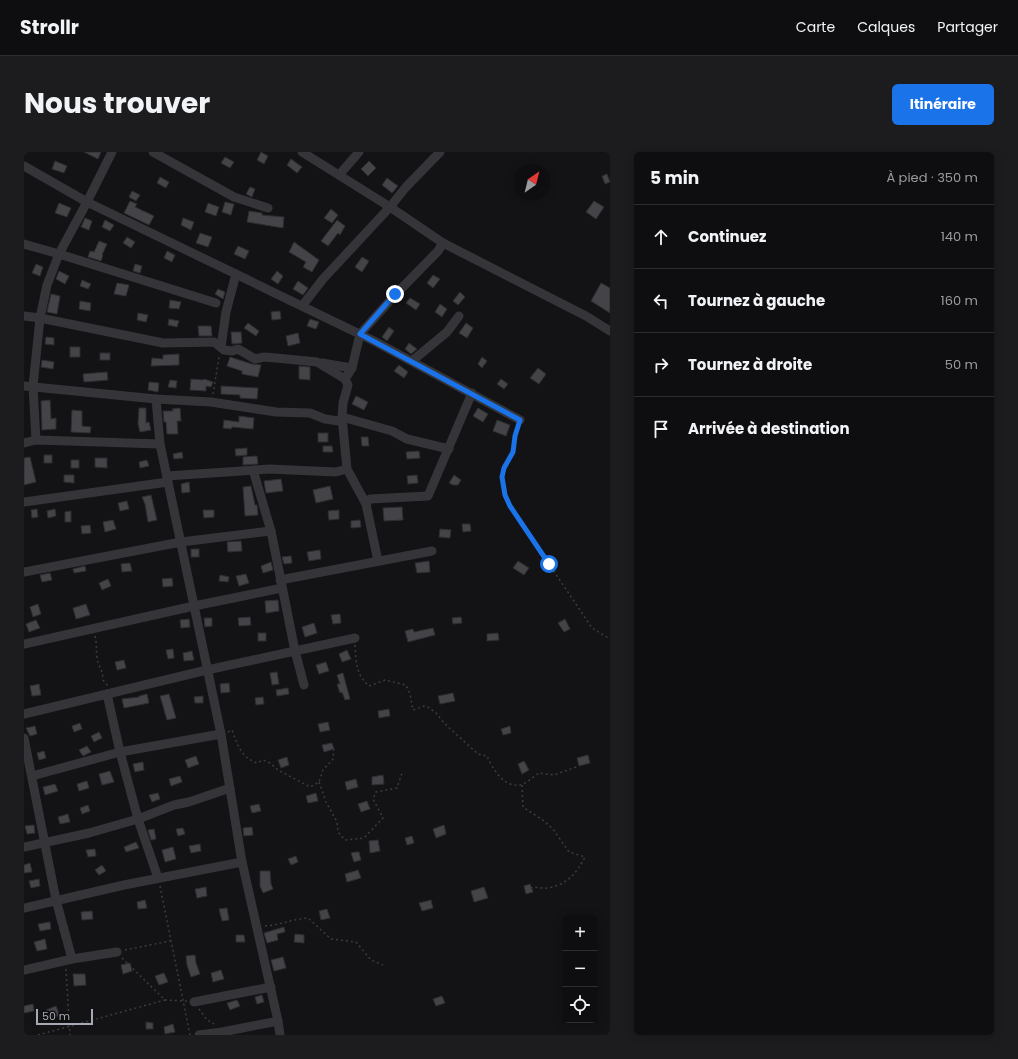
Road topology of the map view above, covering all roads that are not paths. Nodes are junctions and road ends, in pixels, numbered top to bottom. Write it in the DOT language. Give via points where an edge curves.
graph roads {
  1 [pos="112,152"];
  2 [pos="153,152"];
  3 [pos="302,152"];
  4 [pos="359,152"];
  5 [pos="440,152"];
  6 [pos="24,166"];
  7 [pos="339,175"];
  8 [pos="87,202"];
  9 [pos="390,207"];
  10 [pos="268,208"];
  11 [pos="443,243"];
  12 [pos="24,244"];
  13 [pos="59,254"];
  14 [pos="236,274"];
  15 [pos="216,303"];
  16 [pos="302,306"];
  17 [pos="24,316"];
  18 [pos="459,316"];
  19 [pos="40,318"];
  20 [pos="610,331"];
  21 [pos="360,334"];
  22 [pos="221,347"];
  23 [pos="412,361"];
  24 [pos="317,362"];
  25 [pos="352,368"];
  26 [pos="345,379"];
  27 [pos="28,386"];
  28 [pos="472,393"];
  29 [pos="156,399"];
  30 [pos="342,417"];
  31 [pos="520,420"];
  32 [pos="36,440"];
  33 [pos="24,443"];
  34 [pos="160,444"];
  35 [pos="449,449"];
  36 [pos="347,469"];
  37 [pos="252,470"];
  38 [pos="168,479"];
  39 [pos="24,502"];
  40 [pos="366,504"];
  41 [pos="270,531"];
  42 [pos="181,542"];
  43 [pos="432,551"];
  44 [pos="378,561"];
  45 [pos="24,572"];
  46 [pos="281,584"];
  47 [pos="194,606"];
  48 [pos="355,638"];
  49 [pos="24,644"];
  50 [pos="294,651"];
  51 [pos="207,670"];
  52 [pos="304,684"];
  53 [pos="110,693"];
  54 [pos="24,714"];
  55 [pos="221,734"];
  56 [pos="24,738"];
  57 [pos="120,752"];
  58 [pos="32,776"];
  59 [pos="230,788"];
  60 [pos="138,819"];
  61 [pos="45,842"];
  62 [pos="24,847"];
  63 [pos="242,862"];
  64 [pos="158,878"];
  65 [pos="56,900"];
  66 [pos="24,908"];
  67 [pos="117,952"];
  68 [pos="69,960"];
  69 [pos="24,970"];
  70 [pos="271,987"];
  71 [pos="194,1002"];
  72 [pos="278,1021"];
  73 [pos="199,1035"];
  74 [pos="280,1035"];
  1 -- 8 [label="street"];
  2 -- 10 [label="street" via="234,197"];
  3 -- 7 [label="street"];
  4 -- 7 [label="street"];
  5 -- 9 [label="street"];
  6 -- 8 [label="street"];
  7 -- 9 [label="street"];
  8 -- 13 [label="street"];
  8 -- 14 [label="street"];
  9 -- 11 [label="street"];
  9 -- 16 [label="street" via="323,278"];
  11 -- 20 [label="street" via="586,316"];
  11 -- 21 [label="street"];
  12 -- 13 [label="street"];
  13 -- 15 [label="street"];
  13 -- 19 [label="street"];
  14 -- 16 [label="street"];
  14 -- 22 [label="street" via="226,312"];
  16 -- 21 [label="street"];
  17 -- 19 [label="street"];
  18 -- 23 [label="street" via="447,332"];
  19 -- 22 [label="street" via="163,343 214,342"];
  19 -- 27 [label="street"];
  21 -- 23 [label="street"];
  21 -- 25 [label="street"];
  22 -- 24 [label="street" via="224,350 238,349 255,359 264,357"];
  23 -- 28 [label="street"];
  24 -- 25 [label="street"];
  24 -- 26 [label="street"];
  25 -- 26 [label="street"];
  26 -- 30 [label="street" via="348,385"];
  27 -- 29 [label="street"];
  27 -- 32 [label="street"];
  28 -- 31 [label="street"];
  28 -- 35 [label="street"];
  29 -- 30 [label="street" via="211,402 276,412 310,413 339,421"];
  29 -- 34 [label="street"];
  30 -- 35 [label="street" via="392,431 407,439"];
  30 -- 36 [label="street"];
  32 -- 33 [label="street"];
  32 -- 34 [label="street"];
  34 -- 38 [label="street"];
  35 -- 40 [label="street" via="428,496 370,499"];
  36 -- 37 [label="street" via="336,472"];
  36 -- 40 [label="street"];
  37 -- 38 [label="street"];
  37 -- 41 [label="street"];
  38 -- 39 [label="street"];
  38 -- 42 [label="street"];
  40 -- 44 [label="street"];
  41 -- 42 [label="street"];
  41 -- 46 [label="street"];
  42 -- 45 [label="street"];
  42 -- 47 [label="street"];
  43 -- 44 [label="street"];
  44 -- 46 [label="street"];
  46 -- 47 [label="street"];
  46 -- 50 [label="street"];
  47 -- 49 [label="street"];
  47 -- 51 [label="street"];
  48 -- 50 [label="street"];
  50 -- 51 [label="street"];
  50 -- 52 [label="street"];
  51 -- 53 [label="street"];
  51 -- 55 [label="street"];
  53 -- 54 [label="street"];
  53 -- 57 [label="street"];
  55 -- 57 [label="street"];
  55 -- 59 [label="street"];
  56 -- 58 [label="street"];
  57 -- 58 [label="street"];
  57 -- 60 [label="street"];
  58 -- 61 [label="street"];
  59 -- 60 [label="street"];
  59 -- 63 [label="street"];
  60 -- 61 [label="street"];
  60 -- 64 [label="street"];
  61 -- 62 [label="street"];
  61 -- 65 [label="street"];
  63 -- 64 [label="street"];
  63 -- 70 [label="street"];
  64 -- 65 [label="street"];
  65 -- 66 [label="street"];
  65 -- 68 [label="street"];
  67 -- 68 [label="street"];
  68 -- 69 [label="street"];
  70 -- 71 [label="street"];
  70 -- 72 [label="street"];
  72 -- 73 [label="street"];
  72 -- 74 [label="street"];
}
